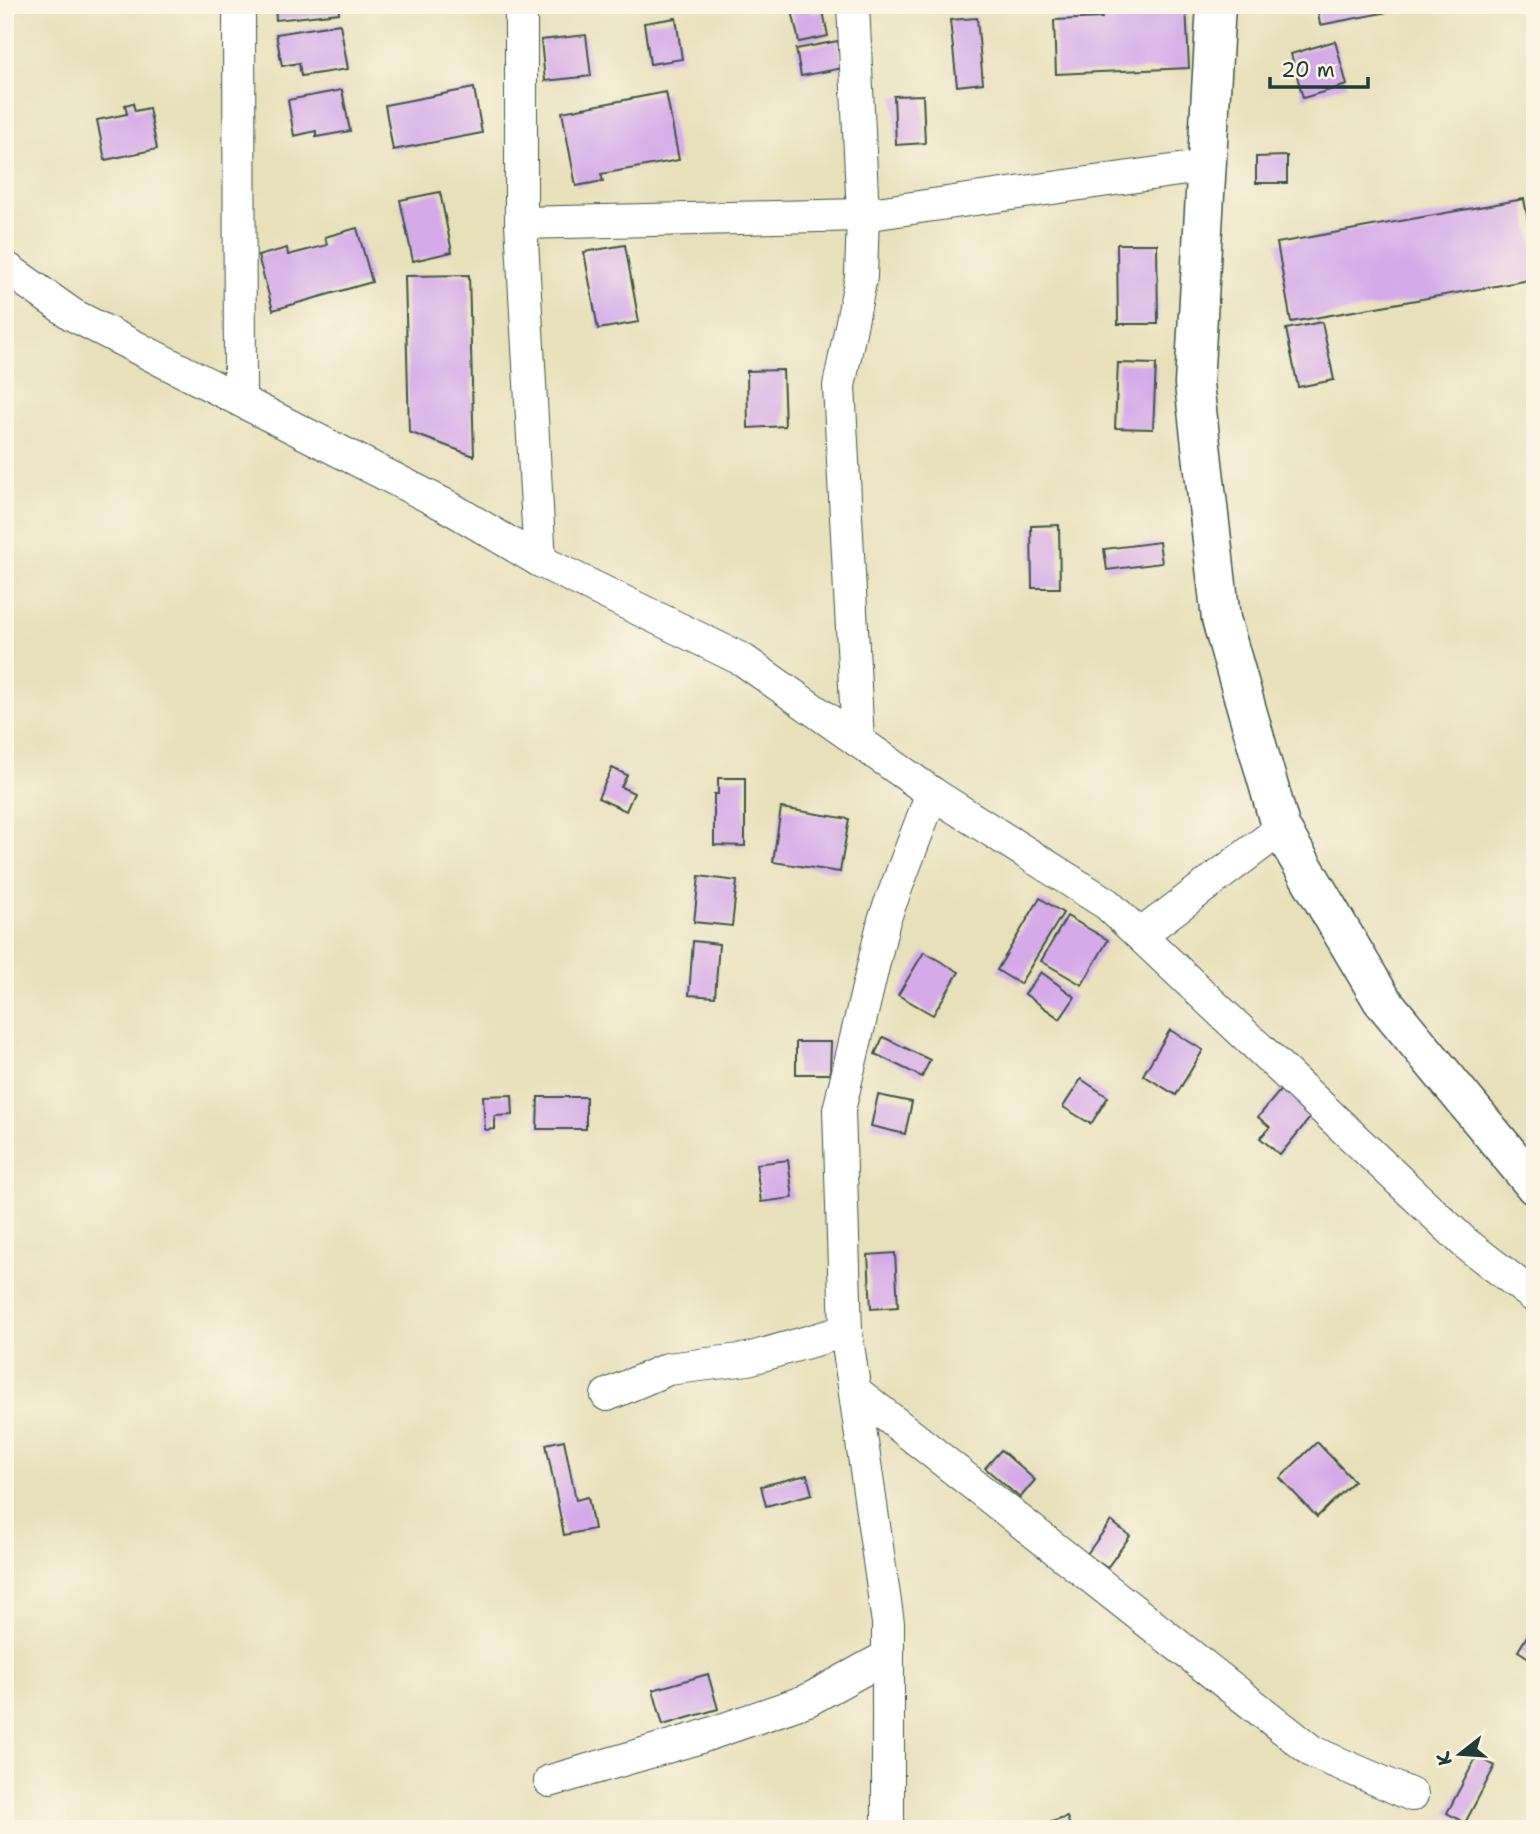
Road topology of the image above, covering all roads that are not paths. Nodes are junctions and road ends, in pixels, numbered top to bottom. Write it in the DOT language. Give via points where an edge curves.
graph roads {
  1 [pos="239,5"];
  2 [pos="521,5"];
  3 [pos="853,5"];
  4 [pos="1216,5"];
  5 [pos="1207,166"];
  6 [pos="863,215"];
  7 [pos="521,223"];
  8 [pos="5,267"];
  9 [pos="240,400"];
  10 [pos="540,561"];
  11 [pos="858,741"];
  12 [pos="932,793"];
  13 [pos="1281,828"];
  14 [pos="1140,935"];
  15 [pos="1535,1186"];
  16 [pos="1535,1297"];
  17 [pos="846,1331"];
  18 [pos="855,1391"];
  19 [pos="607,1395"];
  20 [pos="888,1656"];
  21 [pos="550,1781"];
  22 [pos="1412,1796"];
  23 [pos="888,1829"];
  1 -- 9 [label="street"];
  2 -- 7 [label="street"];
  3 -- 6 [label="street"];
  4 -- 5 [label="main road"];
  5 -- 6 [label="street"];
  5 -- 13 [label="main road" via="1194,384 1221,619"];
  6 -- 7 [label="street"];
  6 -- 11 [label="street" via="861,278 839,386"];
  7 -- 10 [label="street"];
  8 -- 9 [label="street" via="73,315"];
  9 -- 10 [label="street" via="447,506"];
  10 -- 11 [label="street" via="743,660"];
  11 -- 12 [label="street"];
  12 -- 14 [label="street" via="1107,904"];
  12 -- 17 [label="street" via="884,920 839,1110"];
  13 -- 14 [label="street"];
  13 -- 15 [label="main road" via="1382,1000"];
  14 -- 16 [label="street" via="1465,1243"];
  17 -- 18 [label="street"];
  17 -- 19 [label="street" via="748,1359 668,1369"];
  18 -- 20 [label="street" via="888,1623"];
  18 -- 22 [label="street" via="1313,1752"];
  20 -- 21 [label="street" via="808,1700"];
  20 -- 23 [label="street"];
}
